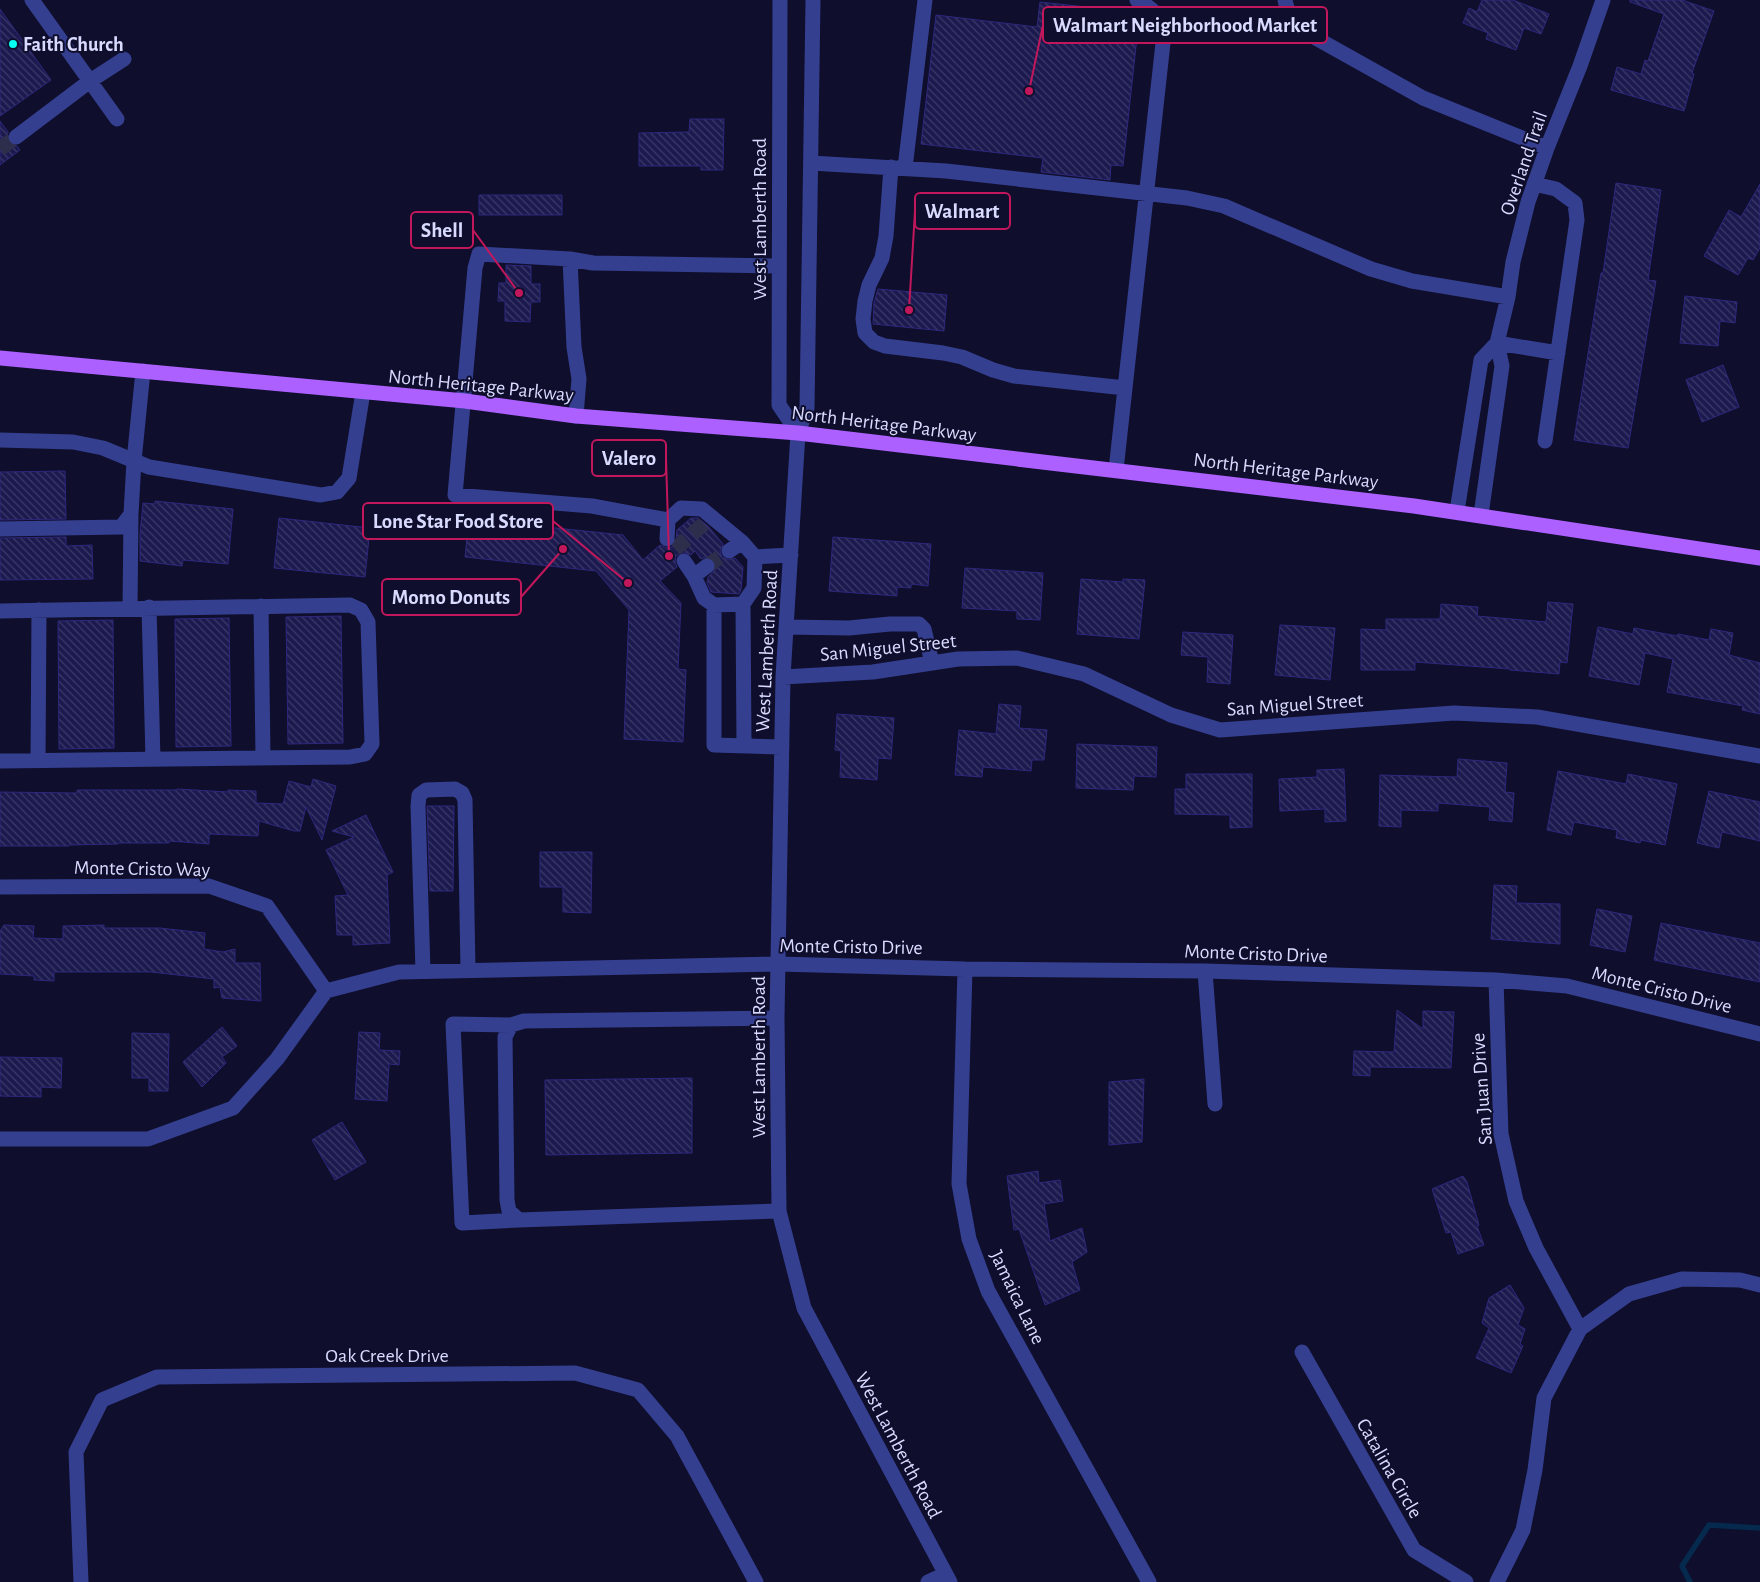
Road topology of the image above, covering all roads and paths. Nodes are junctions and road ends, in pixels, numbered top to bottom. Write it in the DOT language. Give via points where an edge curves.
graph roads {
  1 [pos="32,0"];
  2 [pos="780,0"];
  3 [pos="813,0"];
  4 [pos="925,0"];
  5 [pos="1137,0"];
  6 [pos="1285,0"];
  7 [pos="1603,0"];
  8 [pos="124,59"];
  9 [pos="90,81"];
  10 [pos="117,119"];
  11 [pos="16,136"];
  12 [pos="1547,148"];
  13 [pos="810,163"];
  14 [pos="898,168"];
  15 [pos="1534,184"];
  16 [pos="1146,193"];
  17 [pos="570,259"];
  18 [pos="779,266"];
  19 [pos="1508,297"];
  20 [pos="1497,343"];
  21 [pos="1558,353"];
  22 [pos="0,358"];
  23 [pos="143,371"];
  24 [pos="1125,388"];
  25 [pos="363,392"];
  26 [pos="465,401"];
  27 [pos="576,416"];
  28 [pos="798,433"];
  29 [pos="0,440"];
  30 [pos="1545,441"];
  31 [pos="134,461"];
  32 [pos="1116,470"];
  33 [pos="1457,511"];
  34 [pos="130,514"];
  35 [pos="1481,515"];
  36 [pos="668,520"];
  37 [pos="0,529"];
  38 [pos="668,538"];
  39 [pos="742,542"];
  40 [pos="729,551"];
  41 [pos="790,555"];
  42 [pos="755,558"];
  43 [pos="1760,558"];
  44 [pos="684,561"];
  45 [pos="708,566"];
  46 [pos="694,576"];
  47 [pos="743,604"];
  48 [pos="714,605"];
  49 [pos="261,606"];
  50 [pos="149,607"];
  51 [pos="130,608"];
  52 [pos="39,610"];
  53 [pos="0,611"];
  54 [pos="786,627"];
  55 [pos="932,663"];
  56 [pos="783,677"];
  57 [pos="744,746"];
  58 [pos="782,747"];
  59 [pos="1760,756"];
  60 [pos="263,758"];
  61 [pos="153,759"];
  62 [pos="0,761"];
  63 [pos="38,761"];
  64 [pos="0,887"];
  65 [pos="778,964"];
  66 [pos="964,969"];
  67 [pos="468,970"];
  68 [pos="423,971"];
  69 [pos="1204,971"];
  70 [pos="1496,980"];
  71 [pos="326,991"];
  72 [pos="777,1018"];
  73 [pos="511,1026"];
  74 [pos="1760,1034"];
  75 [pos="1215,1104"];
  76 [pos="0,1138"];
  77 [pos="779,1211"];
  78 [pos="520,1220"];
  79 [pos="1760,1285"];
  80 [pos="1580,1329"];
  81 [pos="1302,1352"];
  82 [pos="948,1578"];
  83 [pos="81,1582"];
  84 [pos="756,1582"];
  85 [pos="928,1582"];
  86 [pos="1148,1582"];
  87 [pos="1466,1582"];
  88 [pos="1497,1582"];
  1 -- 9 [label="street"];
  2 -- 18 [label="street, West Lamberth Road"];
  3 -- 13 [label="street, West Lamberth Road"];
  4 -- 14 [label="street"];
  5 -- 16 [label="street" via="1152,8 1161,23 1163,43"];
  6 -- 12 [label="street" via="1293,22 1305,32 1423,98"];
  7 -- 12 [label="street, Overland Trail"];
  8 -- 9 [label="street"];
  9 -- 10 [label="street"];
  9 -- 11 [label="street"];
  12 -- 15 [label="street, Overland Trail"];
  13 -- 14 [label="street"];
  13 -- 28 [label="street, West Lamberth Road" via="807,408"];
  14 -- 16 [label="street"];
  14 -- 24 [label="street" via="882,258 865,301 865,333 874,342 962,357 1014,376"];
  15 -- 19 [label="street, Overland Trail" via="1513,262"];
  15 -- 21 [label="street" via="1556,189 1575,203 1577,220"];
  16 -- 19 [label="street" via="1224,206 1392,276"];
  16 -- 24 [label="street"];
  17 -- 18 [label="street" via="593,264"];
  17 -- 26 [label="street" via="479,254 475,268"];
  17 -- 27 [label="street" via="574,347 579,379"];
  18 -- 28 [label="street, West Lamberth Road" via="779,405"];
  19 -- 20 [label="street, Overland Trail"];
  20 -- 21 [label="street"];
  20 -- 33 [label="street, Overland Trail" via="1481,360"];
  20 -- 35 [label="street, Overland Trail" via="1502,366"];
  21 -- 30 [label="street"];
  22 -- 23 [label="main road, North Heritage Parkway"];
  23 -- 25 [label="main road, North Heritage Parkway"];
  23 -- 31 [label="street"];
  24 -- 32 [label="street"];
  25 -- 26 [label="main road, North Heritage Parkway"];
  25 -- 31 [label="street" via="349,478 338,492 321,495 149,467"];
  26 -- 27 [label="main road, North Heritage Parkway"];
  26 -- 36 [label="street" via="455,496 592,506"];
  27 -- 28 [label="main road, North Heritage Parkway"];
  28 -- 32 [label="main road, North Heritage Parkway"];
  28 -- 41 [label="street, West Lamberth Road"];
  29 -- 31 [label="street" via="74,442 103,448"];
  31 -- 34 [label="street"];
  32 -- 33 [label="main road, North Heritage Parkway"];
  33 -- 35 [label="main road, North Heritage Parkway"];
  34 -- 37 [label="street" via="121,527"];
  34 -- 51 [label="street"];
  35 -- 43 [label="main road, North Heritage Parkway"];
  36 -- 38 [label="street"];
  36 -- 39 [label="street" via="681,508 702,510 708,520"];
  39 -- 40 [label="street"];
  39 -- 42 [label="street"];
  41 -- 42 [label="street"];
  41 -- 54 [label="street, West Lamberth Road"];
  42 -- 47 [label="street" via="754,588"];
  44 -- 46 [label="street"];
  45 -- 46 [label="street"];
  46 -- 48 [label="street" via="704,598"];
  47 -- 48 [label="street"];
  47 -- 57 [label="street"];
  48 -- 57 [label="street" via="714,745"];
  49 -- 50 [label="street"];
  49 -- 60 [label="street"];
  49 -- 60 [label="street" via="350,605 361,610 368,622 372,744 365,754 350,757"];
  50 -- 51 [label="street"];
  50 -- 61 [label="street"];
  51 -- 52 [label="street"];
  52 -- 53 [label="street"];
  52 -- 63 [label="street"];
  54 -- 55 [label="street" via="919,624 924,629"];
  54 -- 56 [label="street, West Lamberth Road"];
  55 -- 56 [label="street, San Miguel Street" via="872,672"];
  55 -- 59 [label="street, San Miguel Street" via="1017,658 1084,674 1171,715 1220,730 1463,713 1537,717"];
  56 -- 58 [label="street, West Lamberth Road"];
  57 -- 58 [label="street"];
  58 -- 65 [label="street, West Lamberth Road"];
  60 -- 61 [label="street"];
  61 -- 63 [label="street"];
  62 -- 63 [label="street"];
  64 -- 71 [label="street, Monte Cristo Way" via="209,886 267,906"];
  65 -- 66 [label="street, Monte Cristo Drive"];
  65 -- 67 [label="street, Monte Cristo Drive"];
  65 -- 72 [label="street, West Lamberth Road"];
  66 -- 69 [label="street, Monte Cristo Drive"];
  66 -- 86 [label="street, Jamaica Lane" via="959,1184 969,1238 988,1291"];
  67 -- 68 [label="street, Monte Cristo Drive"];
  67 -- 68 [label="street" via="465,800 462,792 455,789 426,790 419,795"];
  68 -- 71 [label="street, Monte Cristo Drive" via="399,972"];
  69 -- 70 [label="street, Monte Cristo Drive"];
  69 -- 75 [label="street"];
  70 -- 74 [label="street, Monte Cristo Drive" via="1567,986"];
  70 -- 80 [label="street, San Juan Drive" via="1501,1134 1516,1202 1536,1248"];
  71 -- 76 [label="street" via="277,1059 233,1108 148,1138"];
  72 -- 73 [label="street" via="524,1021"];
  72 -- 77 [label="street, West Lamberth Road"];
  73 -- 78 [label="street" via="505,1037 507,1200 509,1211"];
  73 -- 78 [label="street" via="453,1024 462,1223"];
  77 -- 78 [label="street"];
  77 -- 82 [label="street, West Lamberth Road" via="804,1308"];
  79 -- 80 [label="street" via="1740,1280 1682,1279 1629,1294"];
  80 -- 88 [label="street" via="1544,1398 1523,1530"];
  81 -- 87 [label="street, Catalina Circle" via="1414,1550"];
  82 -- 85 [label="street"];
  83 -- 84 [label="street, Oak Creek Drive" via="76,1452 102,1400 157,1377 565,1373 638,1390 677,1436"];
}
